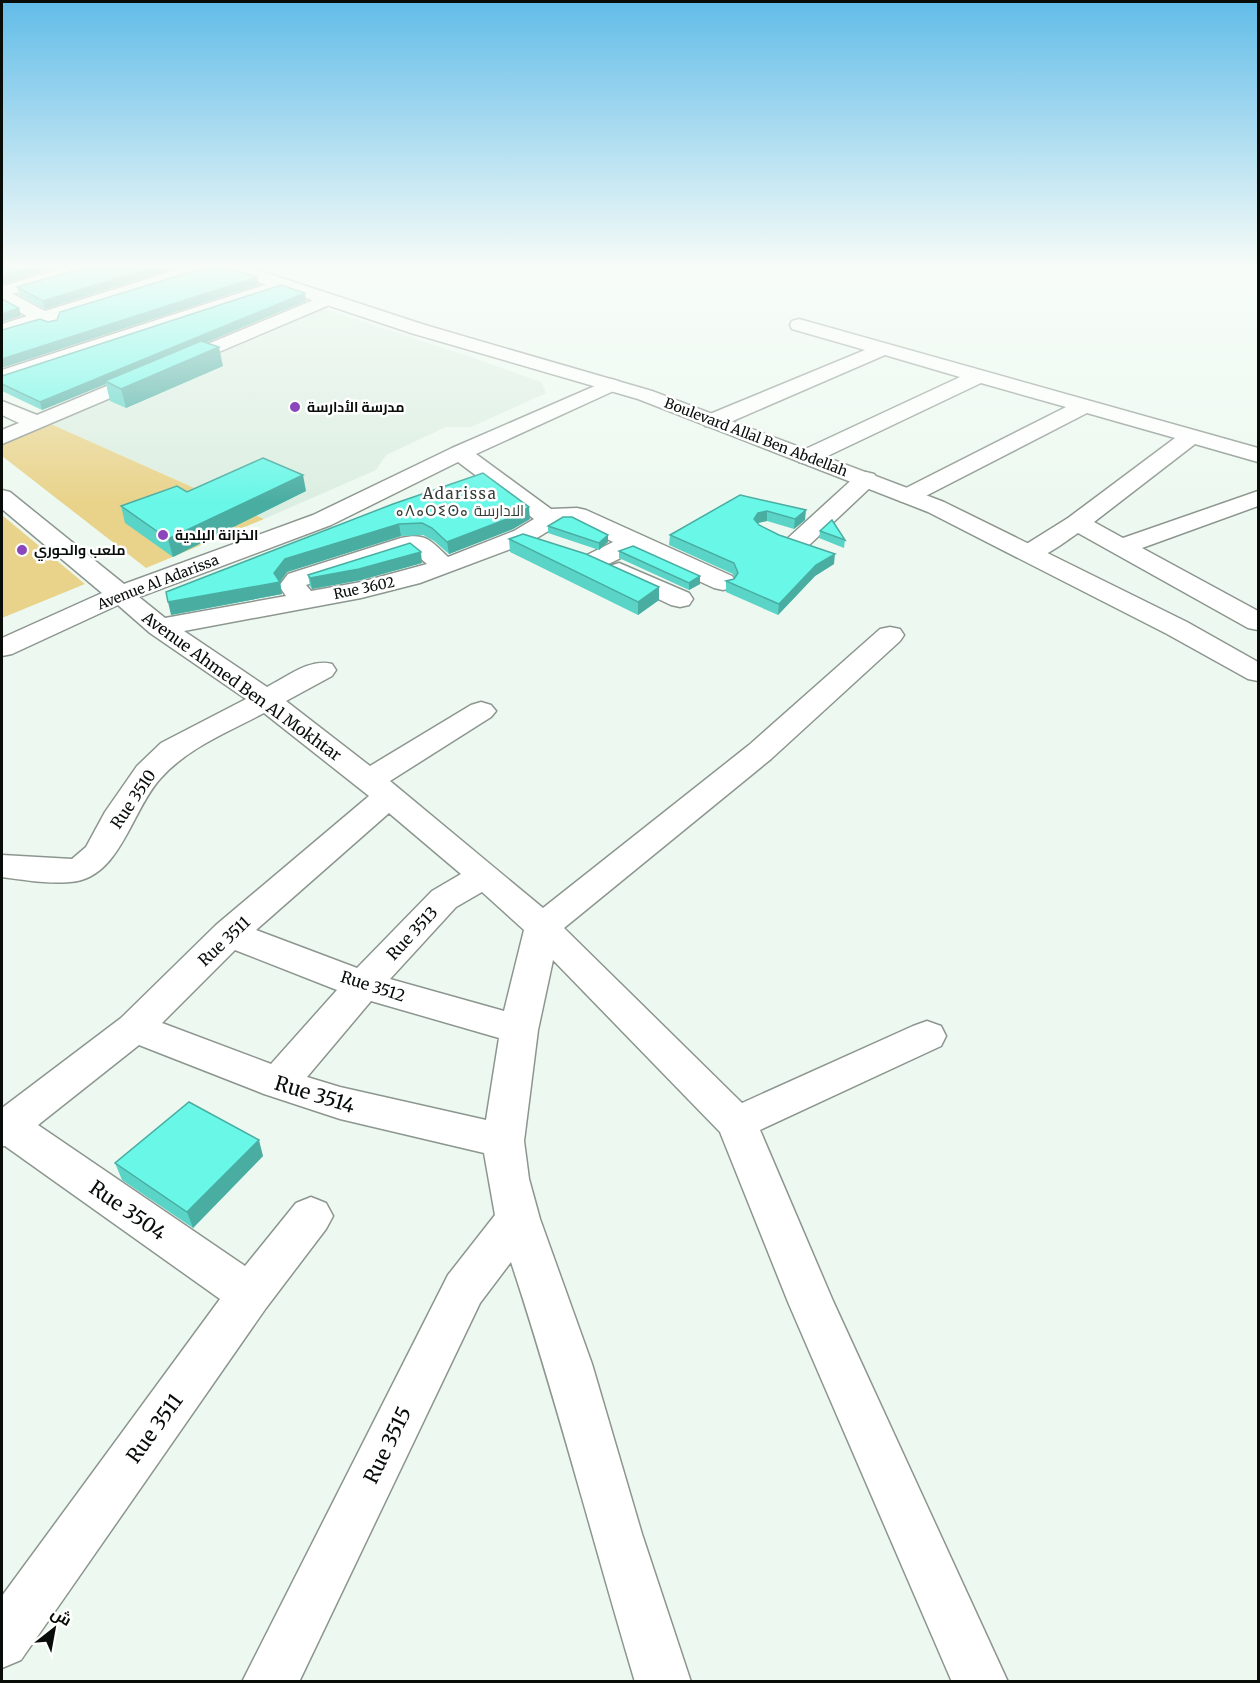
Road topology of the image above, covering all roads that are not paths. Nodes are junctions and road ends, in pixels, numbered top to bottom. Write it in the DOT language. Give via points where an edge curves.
graph roads {
  1 [pos="98,345"];
  2 [pos="101,345"];
  3 [pos="221,345"];
  4 [pos="472,345"];
  5 [pos="867,345"];
  6 [pos="883,349"];
  7 [pos="157,372"];
  8 [pos="979,376"];
  9 [pos="2,377"];
  10 [pos="611,385"];
  11 [pos="1085,406"];
  12 [pos="2,407"];
  13 [pos="713,421"];
  14 [pos="37,423"];
  15 [pos="1192,436"];
  16 [pos="2,438"];
  17 [pos="460,453"];
  18 [pos="1258,455"];
  19 [pos="807,457"];
  20 [pos="866,479"];
  21 [pos="908,496"];
  22 [pos="2,497"];
  23 [pos="1258,498"];
  24 [pos="554,517"];
  25 [pos="1077,524"];
  26 [pos="524,536"];
  27 [pos="633,542"];
  28 [pos="1121,548"];
  29 [pos="825,552"];
  30 [pos="1029,553"];
  31 [pos="575,554"];
  32 [pos="723,582"];
  33 [pos="1258,593"];
  34 [pos="119,595"];
  35 [pos="680,599"];
  36 [pos="1227,605"];
  37 [pos="1258,622"];
  38 [pos="159,627"];
  39 [pos="890,635"];
  40 [pos="2,648"];
  41 [pos="322,670"];
  42 [pos="1258,673"];
  43 [pos="265,699"];
  44 [pos="481,711"];
  45 [pos="380,788"];
  46 [pos="3,866"];
  47 [pos="484,875"];
  48 [pos="542,927"];
  49 [pos="230,934"];
  50 [pos="363,985"];
  51 [pos="134,1028"];
  52 [pos="519,1030"];
  53 [pos="927,1036"];
  54 [pos="278,1083"];
  55 [pos="737,1123"];
  56 [pos="4,1127"];
  57 [pos="503,1141"];
  58 [pos="311,1216"];
  59 [pos="518,1219"];
  60 [pos="250,1294"];
  61 [pos="2,1641"];
  62 [pos="270,1682"];
  63 [pos="663,1682"];
  64 [pos="980,1682"];
  1 -- 9 [label="street"];
  2 -- 7 [label="street"];
  3 -- 7 [label="street"];
  4 -- 10 [label="street, Boulevard Allal Ben Abdellah"];
  5 -- 6 [label="street"];
  6 -- 8 [label="street"];
  6 -- 13 [label="street"];
  7 -- 14 [label="street"];
  8 -- 11 [label="street"];
  8 -- 19 [label="street"];
  10 -- 13 [label="street, Boulevard Allal Ben Abdellah"];
  10 -- 17 [label="street, Avenue Al Adarissa"];
  11 -- 15 [label="street"];
  11 -- 21 [label="street"];
  12 -- 14 [label="street"];
  13 -- 19 [label="street, Boulevard Allal Ben Abdellah"];
  14 -- 16 [label="street"];
  15 -- 18 [label="street"];
  15 -- 25 [label="street"];
  17 -- 24 [label="street"];
  17 -- 34 [label="street, Avenue Al Adarissa" via="322,520"];
  19 -- 20 [label="street, Boulevard Allal Ben Abdellah"];
  20 -- 21 [label="street, Boulevard Allal Ben Abdellah"];
  20 -- 29 [label="street" via="787,538"];
  21 -- 30 [label="street, Boulevard Allal Ben Abdellah"];
  22 -- 34 [label="street, Avenue Ahmed Ben Al Mokhtar"];
  23 -- 28 [label="street"];
  24 -- 26 [label="street, Rue 3602"];
  24 -- 27 [label="street" via="577,515"];
  25 -- 28 [label="street"];
  25 -- 30 [label="street"];
  26 -- 31 [label="street"];
  26 -- 38 [label="street, Rue 3602" via="446,567 361,590"];
  27 -- 31 [label="street"];
  27 -- 32 [label="street"];
  28 -- 36 [label="street"];
  30 -- 42 [label="street, Boulevard Allal Ben Abdellah"];
  31 -- 35 [label="street"];
  33 -- 36 [label="street"];
  34 -- 38 [label="street, Avenue Ahmed Ben Al Mokhtar"];
  34 -- 40 [label="street, Avenue Al Adarissa"];
  36 -- 37 [label="street"];
  38 -- 43 [label="street, Avenue Ahmed Ben Al Mokhtar"];
  39 -- 48 [label="street" via="760,752"];
  41 -- 43 [label="street, Rue 3510"];
  43 -- 45 [label="street, Avenue Ahmed Ben Al Mokhtar"];
  43 -- 46 [label="street, Rue 3510" via="172,750 148,773 99,854 84,867 57,871"];
  44 -- 45 [label="street, Rue 3511"];
  45 -- 47 [label="street, Avenue Ahmed Ben Al Mokhtar"];
  45 -- 49 [label="street, Rue 3511"];
  47 -- 48 [label="street, Avenue Ahmed Ben Al Mokhtar"];
  47 -- 50 [label="street, Rue 3513" via="444,899"];
  48 -- 52 [label="street"];
  48 -- 55 [label="street, Avenue Ahmed Ben Al Mokhtar"];
  49 -- 50 [label="street, Rue 3512"];
  49 -- 51 [label="street, Rue 3511"];
  50 -- 52 [label="street, Rue 3512"];
  50 -- 54 [label="street, Rue 3513"];
  51 -- 54 [label="street, Rue 3514"];
  51 -- 56 [label="street, Rue 3511"];
  52 -- 57 [label="street"];
  53 -- 55 [label="street"];
  54 -- 57 [label="street, Rue 3514" via="340,1103"];
  55 -- 64 [label="street" via="811,1302"];
  56 -- 60 [label="street, Rue 3504"];
  57 -- 59 [label="street"];
  58 -- 60 [label="street, Rue 3511"];
  59 -- 62 [label="street, Rue 3515" via="464,1289"];
  59 -- 63 [label="street" via="568,1364"];
  60 -- 61 [label="street, Rue 3511"];
}
